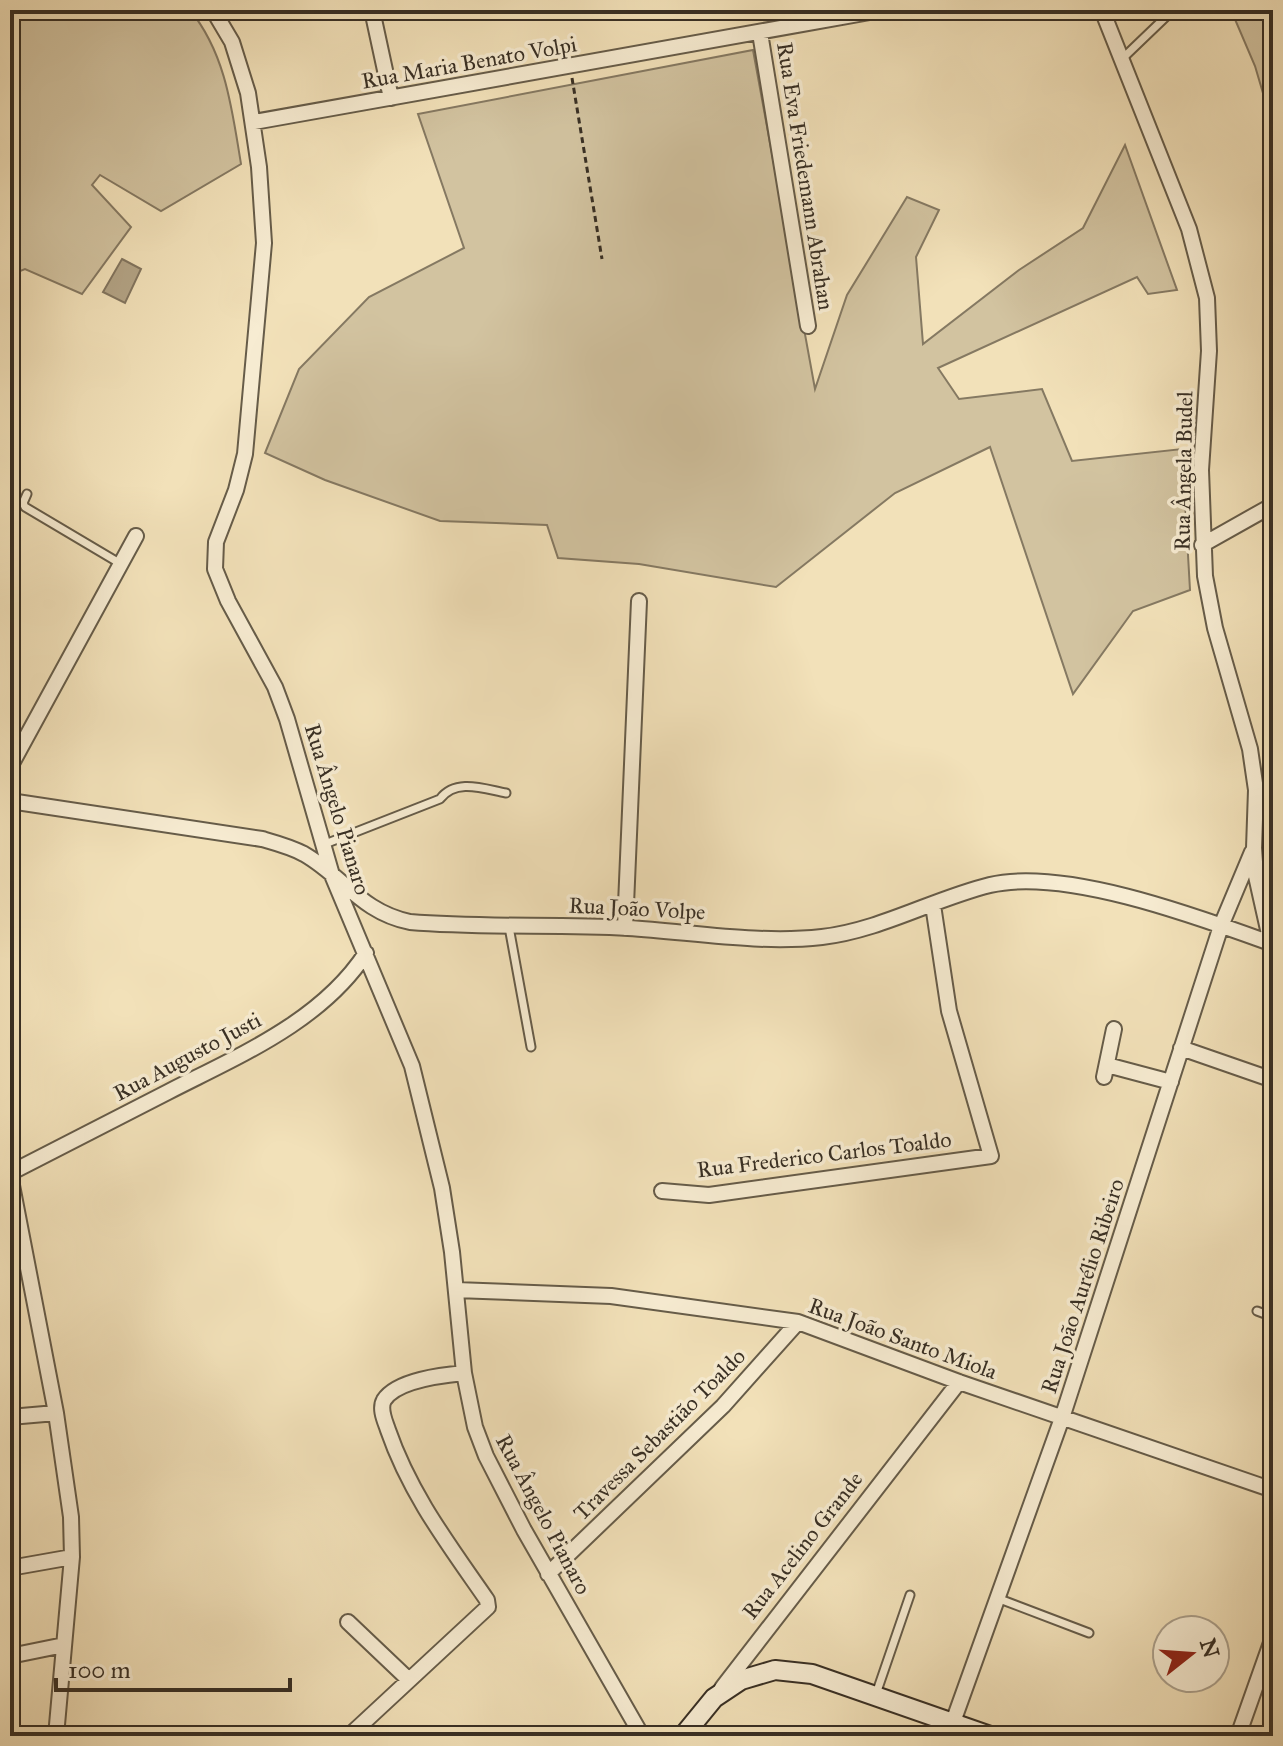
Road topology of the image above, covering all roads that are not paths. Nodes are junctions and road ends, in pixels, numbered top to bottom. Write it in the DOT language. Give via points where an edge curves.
graph roads {
  1 [pos="213,10"];
  2 [pos="372,10"];
  3 [pos="881,10"];
  4 [pos="1102,10"];
  5 [pos="1173,10"];
  6 [pos="760,33"];
  7 [pos="1122,58"];
  8 [pos="391,98"];
  9 [pos="254,122"];
  10 [pos="808,326"];
  11 [pos="27,494"];
  12 [pos="1273,505"];
  13 [pos="136,536"];
  14 [pos="1202,545"];
  15 [pos="121,564"];
  16 [pos="639,601"];
  17 [pos="10,767"];
  18 [pos="506,793"];
  19 [pos="10,801"];
  20 [pos="325,844"];
  21 [pos="1254,848"];
  22 [pos="332,875"];
  23 [pos="933,905"];
  24 [pos="509,925"];
  25 [pos="1221,926"];
  26 [pos="625,928"];
  27 [pos="1272,944"];
  28 [pos="366,953"];
  29 [pos="1114,1029"];
  30 [pos="531,1047"];
  31 [pos="1181,1048"];
  32 [pos="1273,1080"];
  33 [pos="1171,1082"];
  34 [pos="10,1174"];
  35 [pos="662,1191"];
  36 [pos="456,1290"];
  37 [pos="1257,1311"];
  38 [pos="1273,1317"];
  39 [pos="798,1322"];
  40 [pos="464,1373"];
  41 [pos="959,1382"];
  42 [pos="56,1413"];
  43 [pos="10,1417"];
  44 [pos="1062,1418"];
  45 [pos="1273,1490"];
  46 [pos="72,1557"];
  47 [pos="10,1568"];
  48 [pos="548,1574"];
  49 [pos="910,1595"];
  50 [pos="997,1598"];
  51 [pos="348,1622"];
  52 [pos="1089,1633"];
  53 [pos="1273,1637"];
  54 [pos="64,1645"];
  55 [pos="10,1656"];
  56 [pos="409,1680"];
  57 [pos="875,1696"];
  58 [pos="714,1698"];
  59 [pos="950,1729"];
  60 [pos="56,1736"];
  61 [pos="349,1736"];
  62 [pos="642,1736"];
  63 [pos="683,1736"];
  64 [pos="990,1736"];
  65 [pos="1238,1736"];
  1 -- 9 [label="street, Rua Ângelo Pianaro" via="242,68"];
  2 -- 8 [label="street"];
  3 -- 6 [label="street, Rua Maria Benato Volpi"];
  4 -- 7 [label="street, Rua Ângela Budel"];
  5 -- 7 [label="lane"];
  6 -- 8 [label="street, Rua Maria Benato Volpi"];
  6 -- 10 [label="street, Rua Eva Friedemann Abrahan"];
  7 -- 14 [label="street, Rua Ângela Budel" via="1189,229 1207,298"];
  8 -- 9 [label="street, Rua Maria Benato Volpi"];
  9 -- 20 [label="street, Rua Ângelo Pianaro" via="263,206 262,276 245,454 216,542 215,569 275,687"];
  11 -- 15 [label="lane" via="25,507"];
  12 -- 14 [label="street"];
  13 -- 15 [label="street"];
  14 -- 21 [label="street, Rua Ângela Budel" via="1210,604 1252,760"];
  15 -- 17 [label="street"];
  16 -- 26 [label="street"];
  18 -- 20 [label="lane" via="458,786 440,799"];
  19 -- 22 [label="street, Rua João Volpe" via="262,839 302,853"];
  20 -- 22 [label="street, Rua Ângelo Pianaro"];
  21 -- 25 [label="street, Rua João Aurélio Ribeiro"];
  21 -- 27 [label="street, Rua Ângela Budel"];
  22 -- 24 [label="street, Rua João Volpe" via="364,904 393,919"];
  22 -- 28 [label="street, Rua Ângelo Pianaro"];
  23 -- 25 [label="street, Rua João Volpe" via="994,884 1039,882 1118,895"];
  23 -- 26 [label="street, Rua João Volpe" via="822,937"];
  23 -- 35 [label="street, Rua Frederico Carlos Toaldo" via="949,1011 991,1156 709,1195"];
  24 -- 26 [label="street, Rua João Volpe"];
  24 -- 30 [label="lane"];
  25 -- 27 [label="street, Rua João Volpe"];
  25 -- 31 [label="street, Rua João Aurélio Ribeiro"];
  28 -- 34 [label="street, Rua Augusto Justi" via="343,984 270,1038"];
  28 -- 36 [label="street, Rua Ângelo Pianaro" via="421,1096 442,1188"];
  29 -- 33 [label="street" via="1105,1071"];
  31 -- 32 [label="street"];
  31 -- 33 [label="street, Rua João Aurélio Ribeiro"];
  33 -- 44 [label="street, Rua João Aurélio Ribeiro"];
  34 -- 42 [label="street"];
  36 -- 39 [label="street, Rua João Santo Miola" via="611,1296"];
  36 -- 40 [label="street, Rua Ângelo Pianaro"];
  37 -- 38 [label="lane"];
  39 -- 41 [label="street, Rua João Santo Miola"];
  39 -- 48 [label="street, Travessa Sebastião Toaldo" via="723,1406"];
  40 -- 48 [label="street, Rua Ângelo Pianaro" via="486,1456"];
  40 -- 56 [label="street" via="412,1383 393,1392 382,1406 416,1496 488,1607"];
  41 -- 44 [label="street, Rua João Santo Miola"];
  41 -- 58 [label="street, Rua Acelino Grande"];
  42 -- 43 [label="street"];
  42 -- 46 [label="street"];
  44 -- 45 [label="street, Rua João Santo Miola"];
  44 -- 50 [label="street, Rua João Aurélio Ribeiro"];
  46 -- 47 [label="street"];
  46 -- 54 [label="street"];
  48 -- 62 [label="street, Rua Ângelo Pianaro"];
  49 -- 57 [label="lane"];
  50 -- 52 [label="lane"];
  50 -- 59 [label="street, Rua João Aurélio Ribeiro"];
  51 -- 56 [label="street"];
  53 -- 65 [label="street"];
  54 -- 55 [label="street"];
  54 -- 60 [label="street"];
  56 -- 61 [label="street"];
  57 -- 58 [label="street" via="812,1674 775,1670 741,1680"];
  57 -- 59 [label="street"];
  58 -- 63 [label="street, Rua Acelino Grande"];
  59 -- 64 [label="street"];
}
